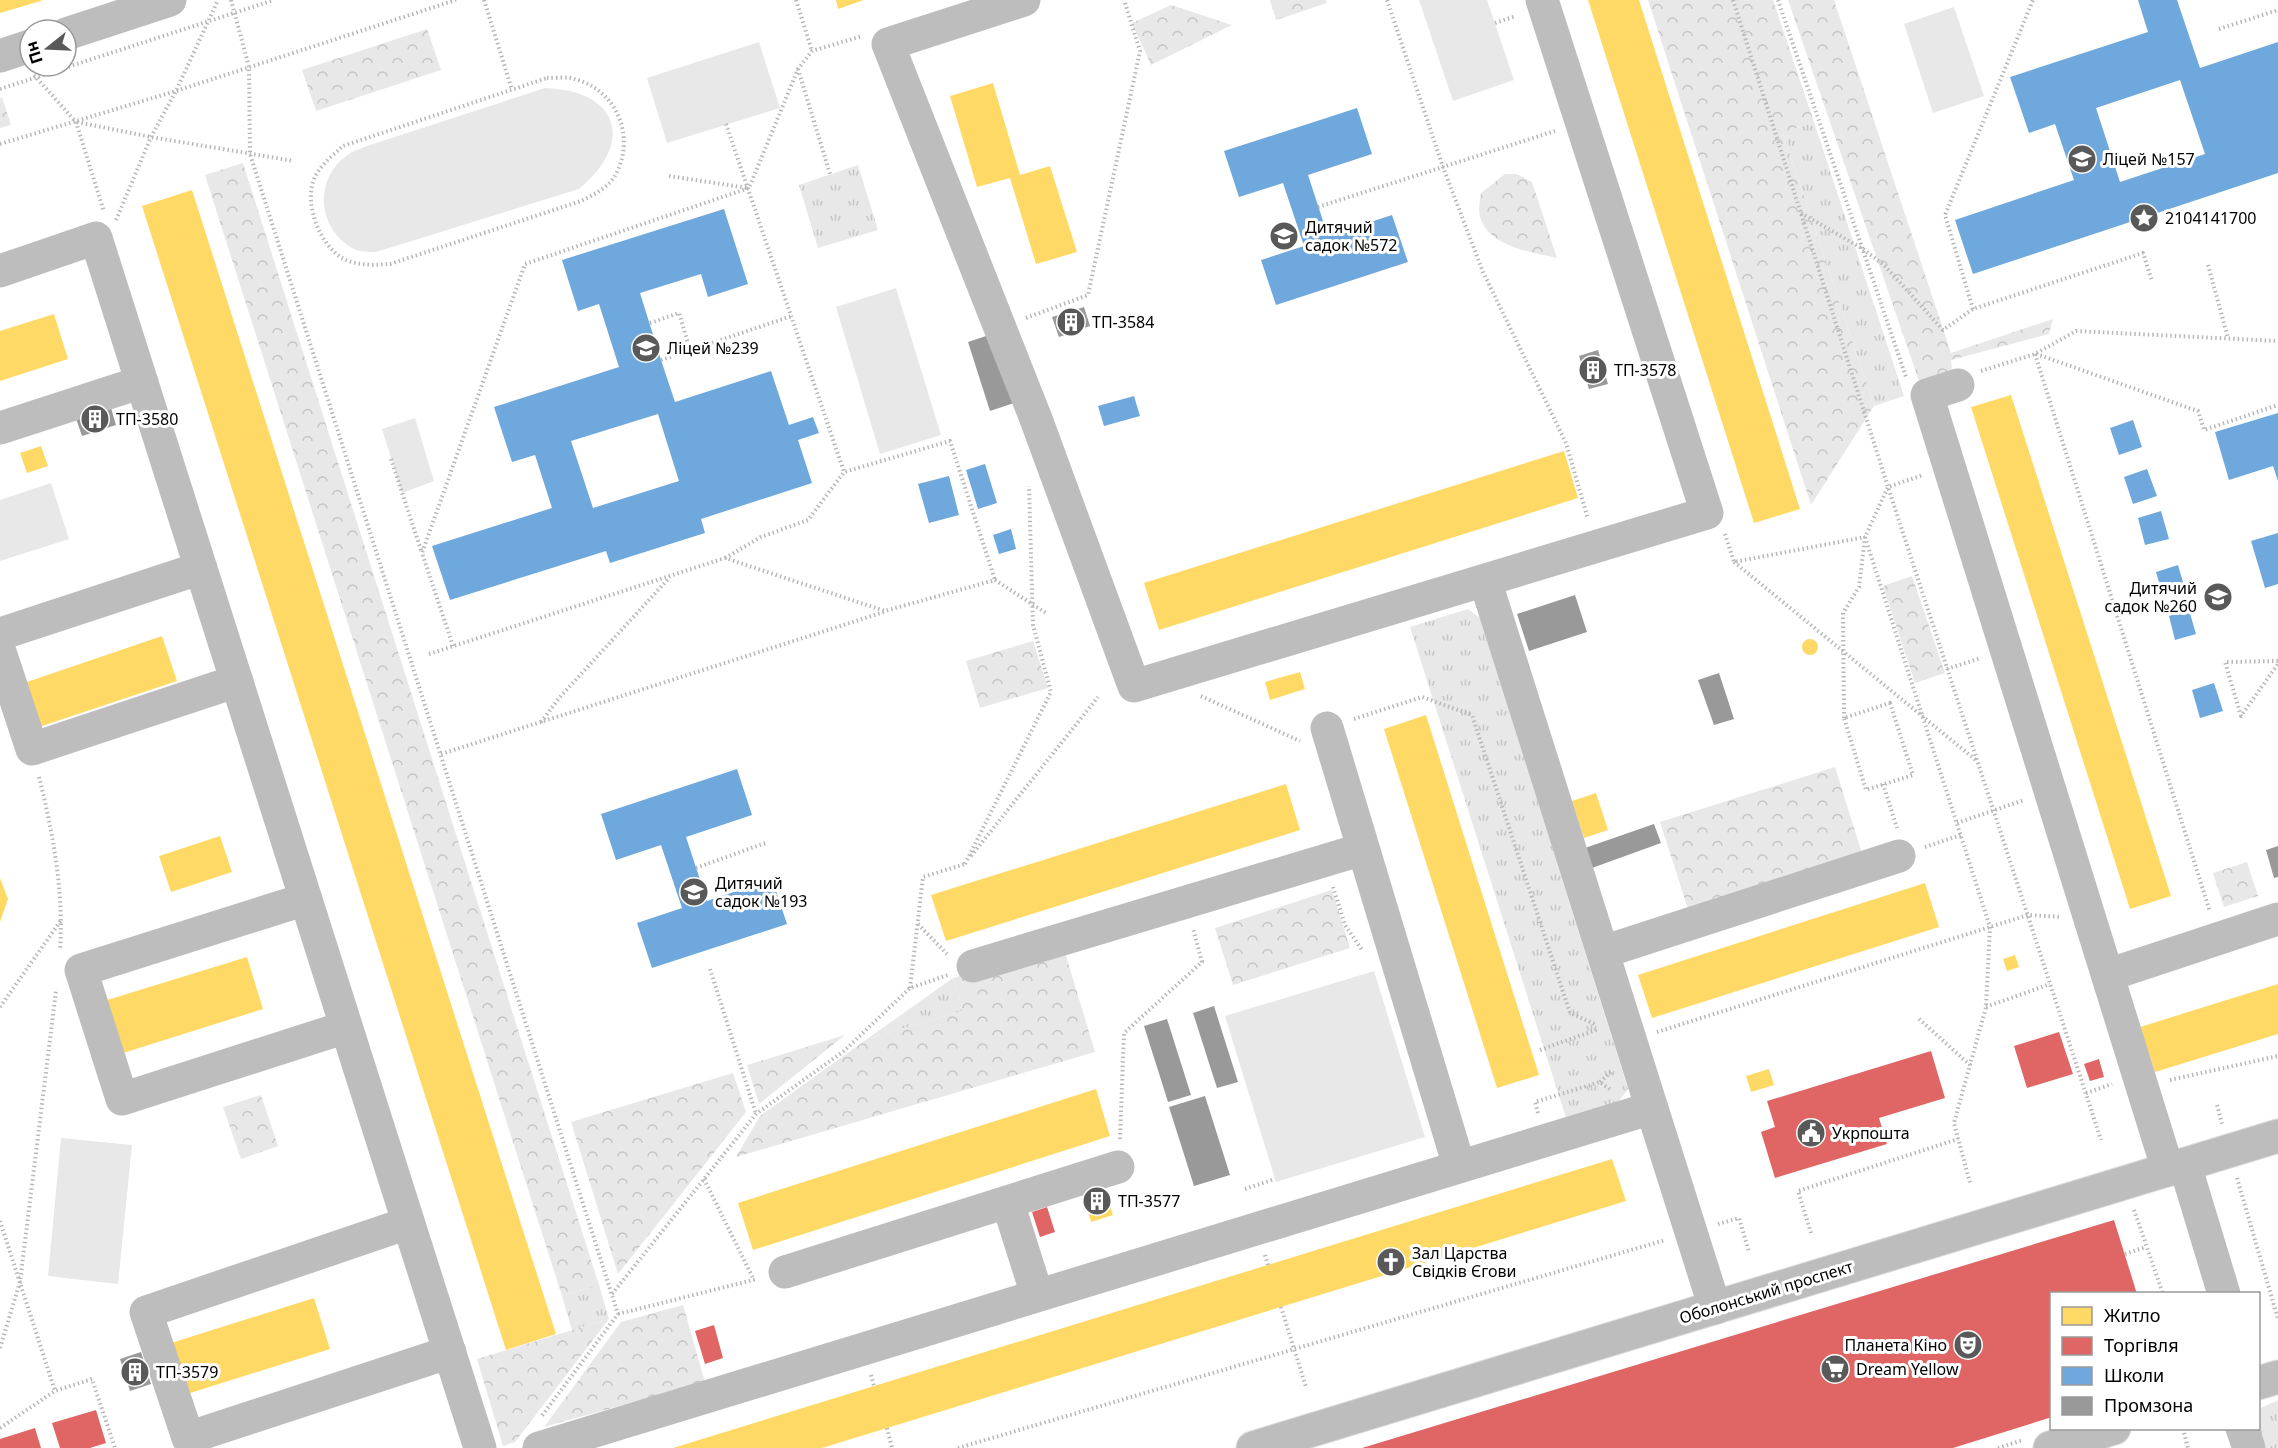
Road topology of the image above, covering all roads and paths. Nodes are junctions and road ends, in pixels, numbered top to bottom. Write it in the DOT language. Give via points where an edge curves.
graph roads {
  1 [pos="170,0"];
  2 [pos="218,0"];
  3 [pos="231,0"];
  4 [pos="274,0"];
  5 [pos="456,0"];
  6 [pos="484,0"];
  7 [pos="796,0"];
  8 [pos="1024,0"];
  9 [pos="1124,0"];
  10 [pos="1388,0"];
  11 [pos="1542,0"];
  12 [pos="1733,0"];
  13 [pos="1778,0"];
  14 [pos="2033,0"];
  15 [pos="2278,10"];
  16 [pos="235,13"];
  17 [pos="208,23"];
  18 [pos="2219,29"];
  19 [pos="78,30"];
  20 [pos="78,64"];
  21 [pos="249,67"];
  22 [pos="798,69"];
  23 [pos="35,78"];
  24 [pos="0,89"];
  25 [pos="512,90"];
  26 [pos="176,91"];
  27 [pos="76,122"];
  28 [pos="1581,122"];
  29 [pos="726,124"];
  30 [pos="151,137"];
  31 [pos="0,144"];
  32 [pos="250,154"];
  33 [pos="294,161"];
  34 [pos="1443,167"];
  35 [pos="830,174"];
  36 [pos="669,176"];
  37 [pos="749,188"];
  38 [pos="1318,207"];
  39 [pos="1801,213"];
  40 [pos="96,238"];
  41 [pos="1863,249"];
  42 [pos="2208,265"];
  43 [pos="0,270"];
  44 [pos="2152,281"];
  45 [pos="1973,309"];
  46 [pos="792,316"];
  47 [pos="1021,320"];
  48 [pos="650,323"];
  49 [pos="2228,338"];
  50 [pos="2278,341"];
  51 [pos="690,350"];
  52 [pos="2035,354"];
  53 [pos="661,360"];
  54 [pos="1968,378"];
  55 [pos="1907,381"];
  56 [pos="142,382"];
  57 [pos="2278,405"];
  58 [pos="0,428"];
  59 [pos="391,459"];
  60 [pos="1950,466"];
  61 [pos="844,472"];
  62 [pos="1028,479"];
  63 [pos="1888,487"];
  64 [pos="1865,537"];
  65 [pos="1596,546"];
  66 [pos="422,553"];
  67 [pos="725,558"];
  68 [pos="1734,562"];
  69 [pos="201,568"];
  70 [pos="671,575"];
  71 [pos="995,580"];
  72 [pos="1485,580"];
  73 [pos="1032,603"];
  74 [pos="885,611"];
  75 [pos="1046,612"];
  76 [pos="0,634"];
  77 [pos="453,646"];
  78 [pos="0,652"];
  79 [pos="1844,652"];
  80 [pos="429,654"];
  81 [pos="2278,662"];
  82 [pos="1162,678"];
  83 [pos="237,681"];
  84 [pos="1098,697"];
  85 [pos="1923,717"];
  86 [pos="1844,718"];
  87 [pos="541,722"];
  88 [pos="1331,743"];
  89 [pos="32,748"];
  90 [pos="441,754"];
  91 [pos="1978,761"];
  92 [pos="1883,784"];
  93 [pos="1994,810"];
  94 [pos="1957,822"];
  95 [pos="1961,835"];
  96 [pos="768,842"];
  97 [pos="1363,849"];
  98 [pos="1902,855"];
  99 [pos="1324,860"];
  100 [pos="965,864"];
  101 [pos="696,868"];
  102 [pos="306,899"];
  103 [pos="1186,902"];
  104 [pos="2028,915"];
  105 [pos="62,919"];
  106 [pos="2278,919"];
  107 [pos="918,924"];
  108 [pos="1990,927"];
  109 [pos="2219,939"];
  110 [pos="1603,952"];
  111 [pos="1364,954"];
  112 [pos="70,962"];
  113 [pos="968,968"];
  114 [pos="710,969"];
  115 [pos="2108,975"];
  116 [pos="2050,984"];
  117 [pos="910,988"];
  118 [pos="0,1006"];
  119 [pos="1986,1007"];
  120 [pos="1919,1019"];
  121 [pos="346,1027"];
  122 [pos="1540,1050"];
  123 [pos="1624,1054"];
  124 [pos="2278,1056"];
  125 [pos="1970,1065"];
  126 [pos="1600,1082"];
  127 [pos="2143,1086"];
  128 [pos="2086,1093"];
  129 [pos="1652,1108"];
  130 [pos="756,1114"];
  131 [pos="2278,1136"];
  132 [pos="1958,1139"];
  133 [pos="2101,1140"];
  134 [pos="1459,1166"];
  135 [pos="1118,1167"];
  136 [pos="2176,1168"];
  137 [pos="704,1179"];
  138 [pos="1275,1179"];
  139 [pos="1970,1183"];
  140 [pos="1245,1189"];
  141 [pos="2243,1197"];
  142 [pos="1008,1203"];
  143 [pos="2132,1205"];
  144 [pos="0,1221"];
  145 [pos="408,1223"];
  146 [pos="1691,1232"];
  147 [pos="1811,1233"];
  148 [pos="2146,1247"];
  149 [pos="1749,1252"];
  150 [pos="2125,1254"];
  151 [pos="770,1276"];
  152 [pos="20,1282"];
  153 [pos="2163,1292"];
  154 [pos="2224,1292"];
  155 [pos="612,1294"];
  156 [pos="1037,1295"];
  157 [pos="1281,1307"];
  158 [pos="1715,1308"];
  159 [pos="618,1314"];
  160 [pos="2278,1319"];
  161 [pos="0,1348"];
  162 [pos="1294,1349"];
  163 [pos="450,1352"];
  164 [pos="2278,1377"];
  165 [pos="2260,1383"];
  166 [pos="1306,1387"];
  167 [pos="55,1391"];
  168 [pos="0,1428"];
  169 [pos="887,1428"];
  170 [pos="2108,1430"];
  171 [pos="2243,1430"];
  172 [pos="2184,1433"];
  173 [pos="539,1434"];
  174 [pos="115,1448"];
  175 [pos="480,1448"];
  176 [pos="892,1448"];
  177 [pos="958,1448"];
  178 [pos="1253,1448"];
  179 [pos="2050,1448"];
  180 [pos="2188,1448"];
  181 [pos="2249,1448"];
  1 -- 19 [label="main road"];
  2 -- 17 [label="path"];
  3 -- 16 [label="path"];
  4 -- 16 [label="path"];
  5 -- 21 [label="path"];
  6 -- 25 [label="path"];
  7 -- 22 [label="path" via="812,51"];
  8 -- 82 [label="main road" via="888,44 1036,419 1134,686"];
  9 -- 47 [label="path" via="1140,51 1088,295"];
  10 -- 34 [label="path"];
  11 -- 28 [label="main road"];
  12 -- 39 [label="path"];
  13 -- 41 [label="path"];
  14 -- 45 [label="path" via="1945,215"];
  15 -- 18 [label="path"];
  16 -- 17 [label="path"];
  16 -- 21 [label="path"];
  17 -- 20 [label="path"];
  17 -- 26 [label="path"];
  21 -- 26 [label="path"];
  21 -- 32 [label="path"];
  22 -- 35 [label="path"];
  22 -- 37 [label="path"];
  23 -- 24 [label="path"];
  23 -- 27 [label="path"];
  25 -- 25 [label="path" via="342,146 313,182 313,215 325,241 344,259 371,266 390,264 602,191 617,174 624,152 623,126 613,103 592,87 571,78 547,78"];
  26 -- 27 [label="path"];
  26 -- 30 [label="path"];
  27 -- 30 [label="path"];
  27 -- 31 [label="path"];
  28 -- 34 [label="path"];
  28 -- 65 [label="main road" via="1707,513"];
  29 -- 37 [label="path"];
  30 -- 32 [label="path"];
  30 -- 40 [label="path" via="111,232"];
  32 -- 33 [label="path"];
  32 -- 90 [label="path"];
  34 -- 38 [label="path"];
  34 -- 65 [label="path" via="1483,272 1566,443"];
  36 -- 37 [label="path"];
  37 -- 46 [label="path"];
  37 -- 66 [label="path" via="525,264"];
  39 -- 41 [label="path"];
  39 -- 63 [label="path"];
  40 -- 43 [label="main road"];
  40 -- 56 [label="main road"];
  41 -- 45 [label="path" via="1884,265 1943,330"];
  41 -- 55 [label="path"];
  42 -- 49 [label="path"];
  44 -- 45 [label="path" via="2143,253"];
  46 -- 51 [label="path"];
  46 -- 61 [label="path"];
  48 -- 51 [label="path" via="679,313"];
  49 -- 50 [label="path"];
  49 -- 52 [label="path" via="2076,331"];
  51 -- 53 [label="path"];
  52 -- 54 [label="path"];
  52 -- 57 [label="path" via="2198,411 2204,430"];
  52 -- 109 [label="path"];
  54 -- 60 [label="main road" via="1927,395"];
  56 -- 58 [label="main road"];
  56 -- 69 [label="main road"];
  59 -- 66 [label="path"];
  60 -- 63 [label="path"];
  60 -- 115 [label="main road"];
  61 -- 67 [label="path" via="808,520 761,537"];
  61 -- 71 [label="path" via="950,441"];
  62 -- 73 [label="path"];
  63 -- 64 [label="path"];
  63 -- 91 [label="path"];
  64 -- 79 [label="path" via="1859,587 1843,613"];
  64 -- 85 [label="path"];
  65 -- 72 [label="main road"];
  66 -- 77 [label="path"];
  67 -- 70 [label="path"];
  67 -- 74 [label="path"];
  68 -- 79 [label="path"];
  69 -- 76 [label="main road"];
  69 -- 83 [label="main road"];
  70 -- 77 [label="path"];
  70 -- 87 [label="path"];
  71 -- 73 [label="path"];
  71 -- 74 [label="path"];
  72 -- 82 [label="main road"];
  72 -- 110 [label="main road"];
  73 -- 75 [label="path"];
  73 -- 100 [label="path" via="1032,625 1051,692"];
  74 -- 87 [label="path"];
  77 -- 80 [label="path"];
  78 -- 89 [label="main road"];
  79 -- 85 [label="path"];
  79 -- 86 [label="path"];
  81 -- 81 [label="path" via="2241,716 2225,662"];
  82 -- 88 [label="path"];
  83 -- 89 [label="main road"];
  83 -- 102 [label="main road"];
  84 -- 100 [label="path"];
  85 -- 91 [label="path"];
  85 -- 94 [label="path"];
  86 -- 92 [label="path" via="1866,790"];
  86 -- 92 [label="path" via="1890,704 1913,775"];
  87 -- 90 [label="path"];
  88 -- 97 [label="main road"];
  88 -- 122 [label="path" via="1422,697 1472,716 1570,1013 1604,1027"];
  89 -- 105 [label="path" via="50,822"];
  90 -- 155 [label="path"];
  91 -- 93 [label="path"];
  92 -- 98 [label="path"];
  93 -- 94 [label="path"];
  93 -- 104 [label="path"];
  94 -- 95 [label="path"];
  95 -- 98 [label="path"];
  95 -- 108 [label="path"];
  96 -- 101 [label="path"];
  97 -- 99 [label="main road"];
  97 -- 134 [label="main road"];
  98 -- 110 [label="main road"];
  99 -- 103 [label="main road"];
  99 -- 111 [label="path" via="1345,925"];
  100 -- 107 [label="path" via="923,877"];
  102 -- 112 [label="main road"];
  102 -- 121 [label="main road"];
  103 -- 113 [label="main road"];
  103 -- 135 [label="path" via="1202,962 1124,1033"];
  104 -- 108 [label="path"];
  104 -- 116 [label="path"];
  105 -- 112 [label="path"];
  105 -- 118 [label="path"];
  106 -- 109 [label="main road"];
  107 -- 113 [label="path"];
  107 -- 117 [label="path"];
  108 -- 119 [label="path"];
  108 -- 123 [label="path"];
  109 -- 115 [label="main road"];
  110 -- 123 [label="main road"];
  112 -- 121 [label="main road" via="122,1099"];
  112 -- 152 [label="path" via="58,978"];
  113 -- 117 [label="path"];
  114 -- 130 [label="path"];
  115 -- 127 [label="main road"];
  116 -- 119 [label="path"];
  116 -- 128 [label="path"];
  117 -- 130 [label="path" via="844,1051"];
  119 -- 125 [label="path"];
  120 -- 125 [label="path"];
  121 -- 145 [label="main road"];
  123 -- 126 [label="path"];
  123 -- 129 [label="main road"];
  124 -- 127 [label="path"];
  125 -- 132 [label="path" via="1953,1123"];
  127 -- 128 [label="path" via="2124,1079"];
  127 -- 136 [label="main road"];
  128 -- 133 [label="path"];
  129 -- 134 [label="main road"];
  129 -- 146 [label="main road"];
  130 -- 137 [label="path"];
  131 -- 136 [label="main road, Оболонський проспект"];
  132 -- 139 [label="path"];
  132 -- 147 [label="path" via="1798,1191"];
  134 -- 156 [label="main road"];
  135 -- 142 [label="main road"];
  136 -- 154 [label="main road"];
  136 -- 158 [label="main road, Оболонський проспект"];
  137 -- 151 [label="path"];
  137 -- 155 [label="path"];
  138 -- 140 [label="path"];
  141 -- 160 [label="path"];
  142 -- 151 [label="main road"];
  142 -- 156 [label="main road"];
  143 -- 148 [label="path"];
  144 -- 152 [label="path"];
  145 -- 163 [label="main road"];
  145 -- 163 [label="main road" via="146,1312 188,1438"];
  146 -- 149 [label="path" via="1739,1218"];
  146 -- 158 [label="main road"];
  146 -- 162 [label="path"];
  148 -- 150 [label="path"];
  148 -- 153 [label="path"];
  151 -- 159 [label="path"];
  152 -- 161 [label="path"];
  152 -- 167 [label="path"];
  155 -- 159 [label="path"];
  156 -- 173 [label="main road"];
  157 -- 162 [label="path"];
  158 -- 178 [label="main road, Оболонський проспект"];
  159 -- 173 [label="path"];
  162 -- 166 [label="path"];
  162 -- 177 [label="path"];
  163 -- 175 [label="main road"];
  164 -- 165 [label="main road"];
  167 -- 168 [label="path"];
  167 -- 174 [label="path" via="92,1378"];
  169 -- 176 [label="path"];
  170 -- 179 [label="main road"];
  171 -- 181 [label="main road"];
  172 -- 180 [label="path"];
}
